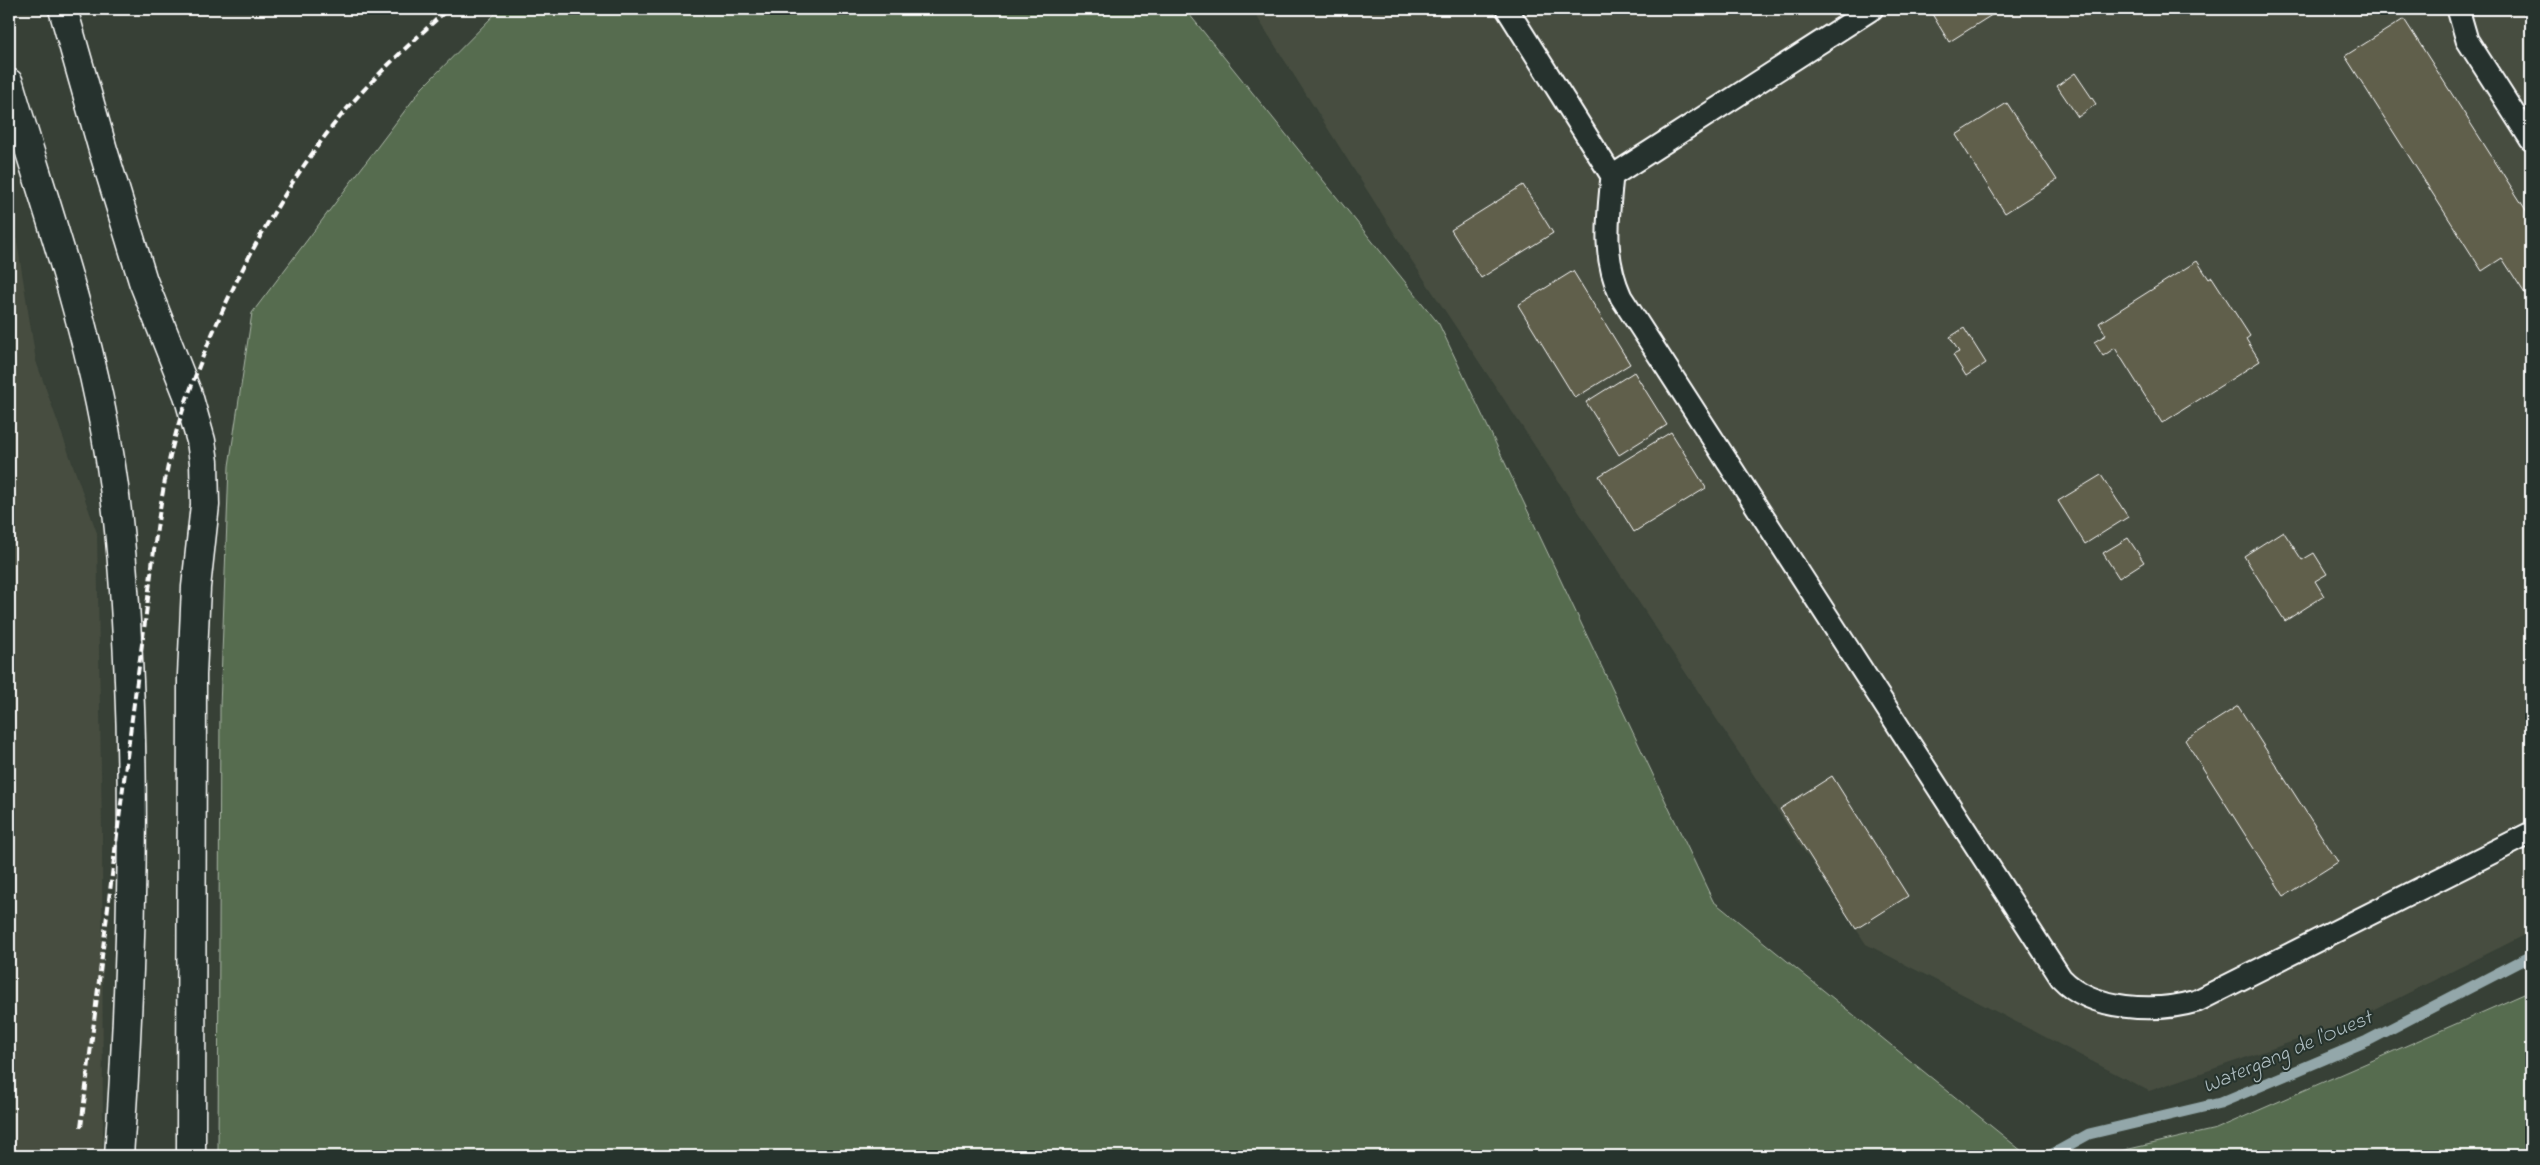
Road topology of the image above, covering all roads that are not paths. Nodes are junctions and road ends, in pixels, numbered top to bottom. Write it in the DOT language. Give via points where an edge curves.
graph roads {
  1 [pos="64,9"];
  2 [pos="1507,9"];
  3 [pos="1872,9"];
  4 [pos="2458,9"];
  5 [pos="9,83"];
  6 [pos="2531,140"];
  7 [pos="1612,176"];
  8 [pos="2531,832"];
  9 [pos="119,1156"];
  10 [pos="191,1156"];
  1 -- 10 [label="street" via="125,224 143,281 188,395 204,462 205,505 196,587 192,675"];
  2 -- 7 [label="lane"];
  3 -- 7 [label="lane"];
  4 -- 6 [label="lane" via="2467,40"];
  5 -- 9 [label="street" via="92,368 106,440 120,545 131,726 132,878 129,1003"];
  7 -- 8 [label="lane" via="1608,254 1621,297 2052,965 2070,987 2091,999 2131,1006 2166,1008 2198,1001"];
}
